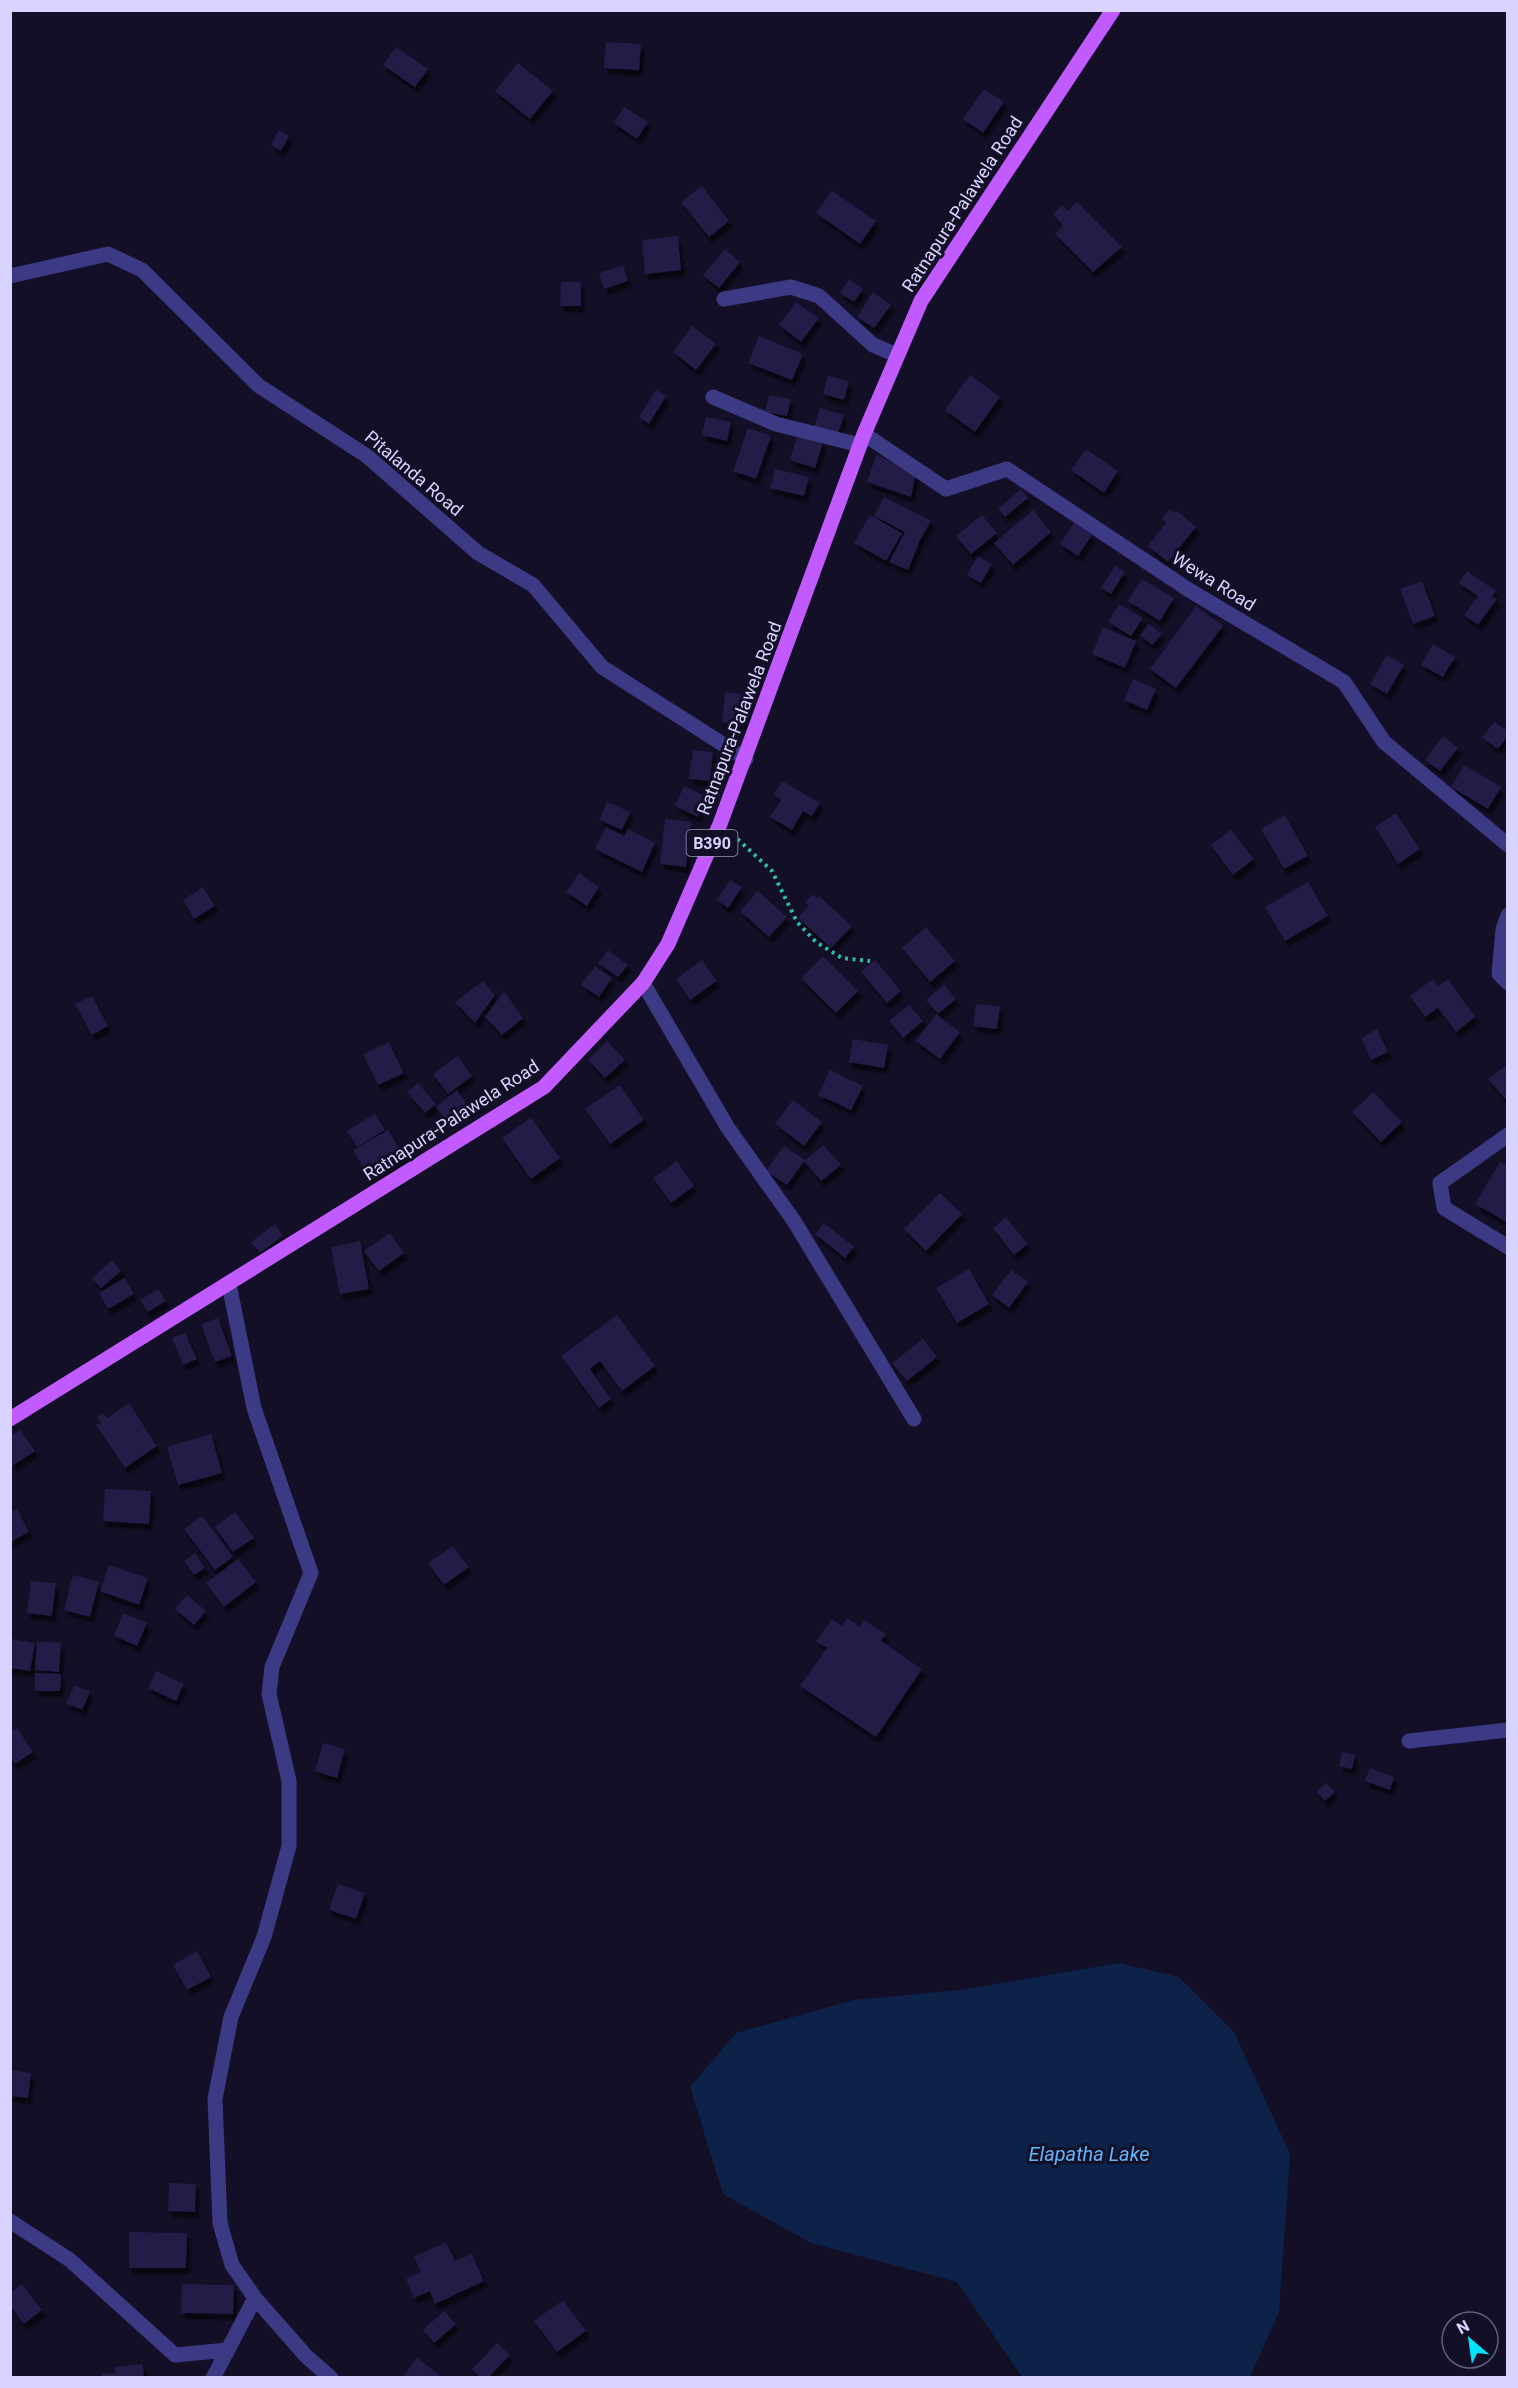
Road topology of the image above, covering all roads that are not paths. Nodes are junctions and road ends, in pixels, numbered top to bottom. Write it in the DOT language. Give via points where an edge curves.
graph roads {
  1 [pos="1113,10"];
  2 [pos="10,276"];
  3 [pos="724,299"];
  4 [pos="897,355"];
  5 [pos="713,398"];
  6 [pos="862,439"];
  7 [pos="746,759"];
  8 [pos="1508,845"];
  9 [pos="1508,915"];
  10 [pos="1508,982"];
  11 [pos="643,983"];
  12 [pos="1508,1135"];
  13 [pos="1508,1247"];
  14 [pos="229,1284"];
  15 [pos="10,1419"];
  16 [pos="915,1419"];
  17 [pos="1508,1730"];
  18 [pos="1409,1741"];
  19 [pos="10,2221"];
  20 [pos="255,2298"];
  21 [pos="228,2350"];
  22 [pos="213,2378"];
  23 [pos="331,2378"];
  1 -- 4 [label="main road, Ratnapura-Palawela Road / B390" via="921,301"];
  2 -- 7 [label="street, Pitalanda Road" via="108,254 142,270 259,386 367,456 478,553 532,585 602,667"];
  3 -- 4 [label="street" via="791,287 819,296 873,345"];
  4 -- 6 [label="main road, Ratnapura-Palawela Road / B390"];
  5 -- 6 [label="street" via="776,424"];
  6 -- 7 [label="main road, Ratnapura-Palawela Road / B390"];
  6 -- 8 [label="street, Wewa Road" via="946,489 1007,469 1189,590 1344,682 1384,742"];
  7 -- 11 [label="main road, Ratnapura-Palawela Road / B390" via="668,944"];
  9 -- 10 [label="street" via="1499,974"];
  11 -- 14 [label="main road, Ratnapura-Palawela Road / B390" via="544,1087"];
  11 -- 16 [label="street" via="728,1128 794,1221"];
  12 -- 13 [label="street" via="1440,1183 1444,1208"];
  14 -- 15 [label="main road, Ratnapura-Palawela Road / B390"];
  14 -- 20 [label="street" via="254,1408 311,1573 272,1667 269,1694 289,1781 289,1846 264,1937 231,2017 215,2099 220,2223 232,2265"];
  17 -- 18 [label="street"];
  19 -- 21 [label="street" via="70,2260 175,2355"];
  20 -- 21 [label="street"];
  20 -- 23 [label="street"];
  21 -- 22 [label="street"];
}
